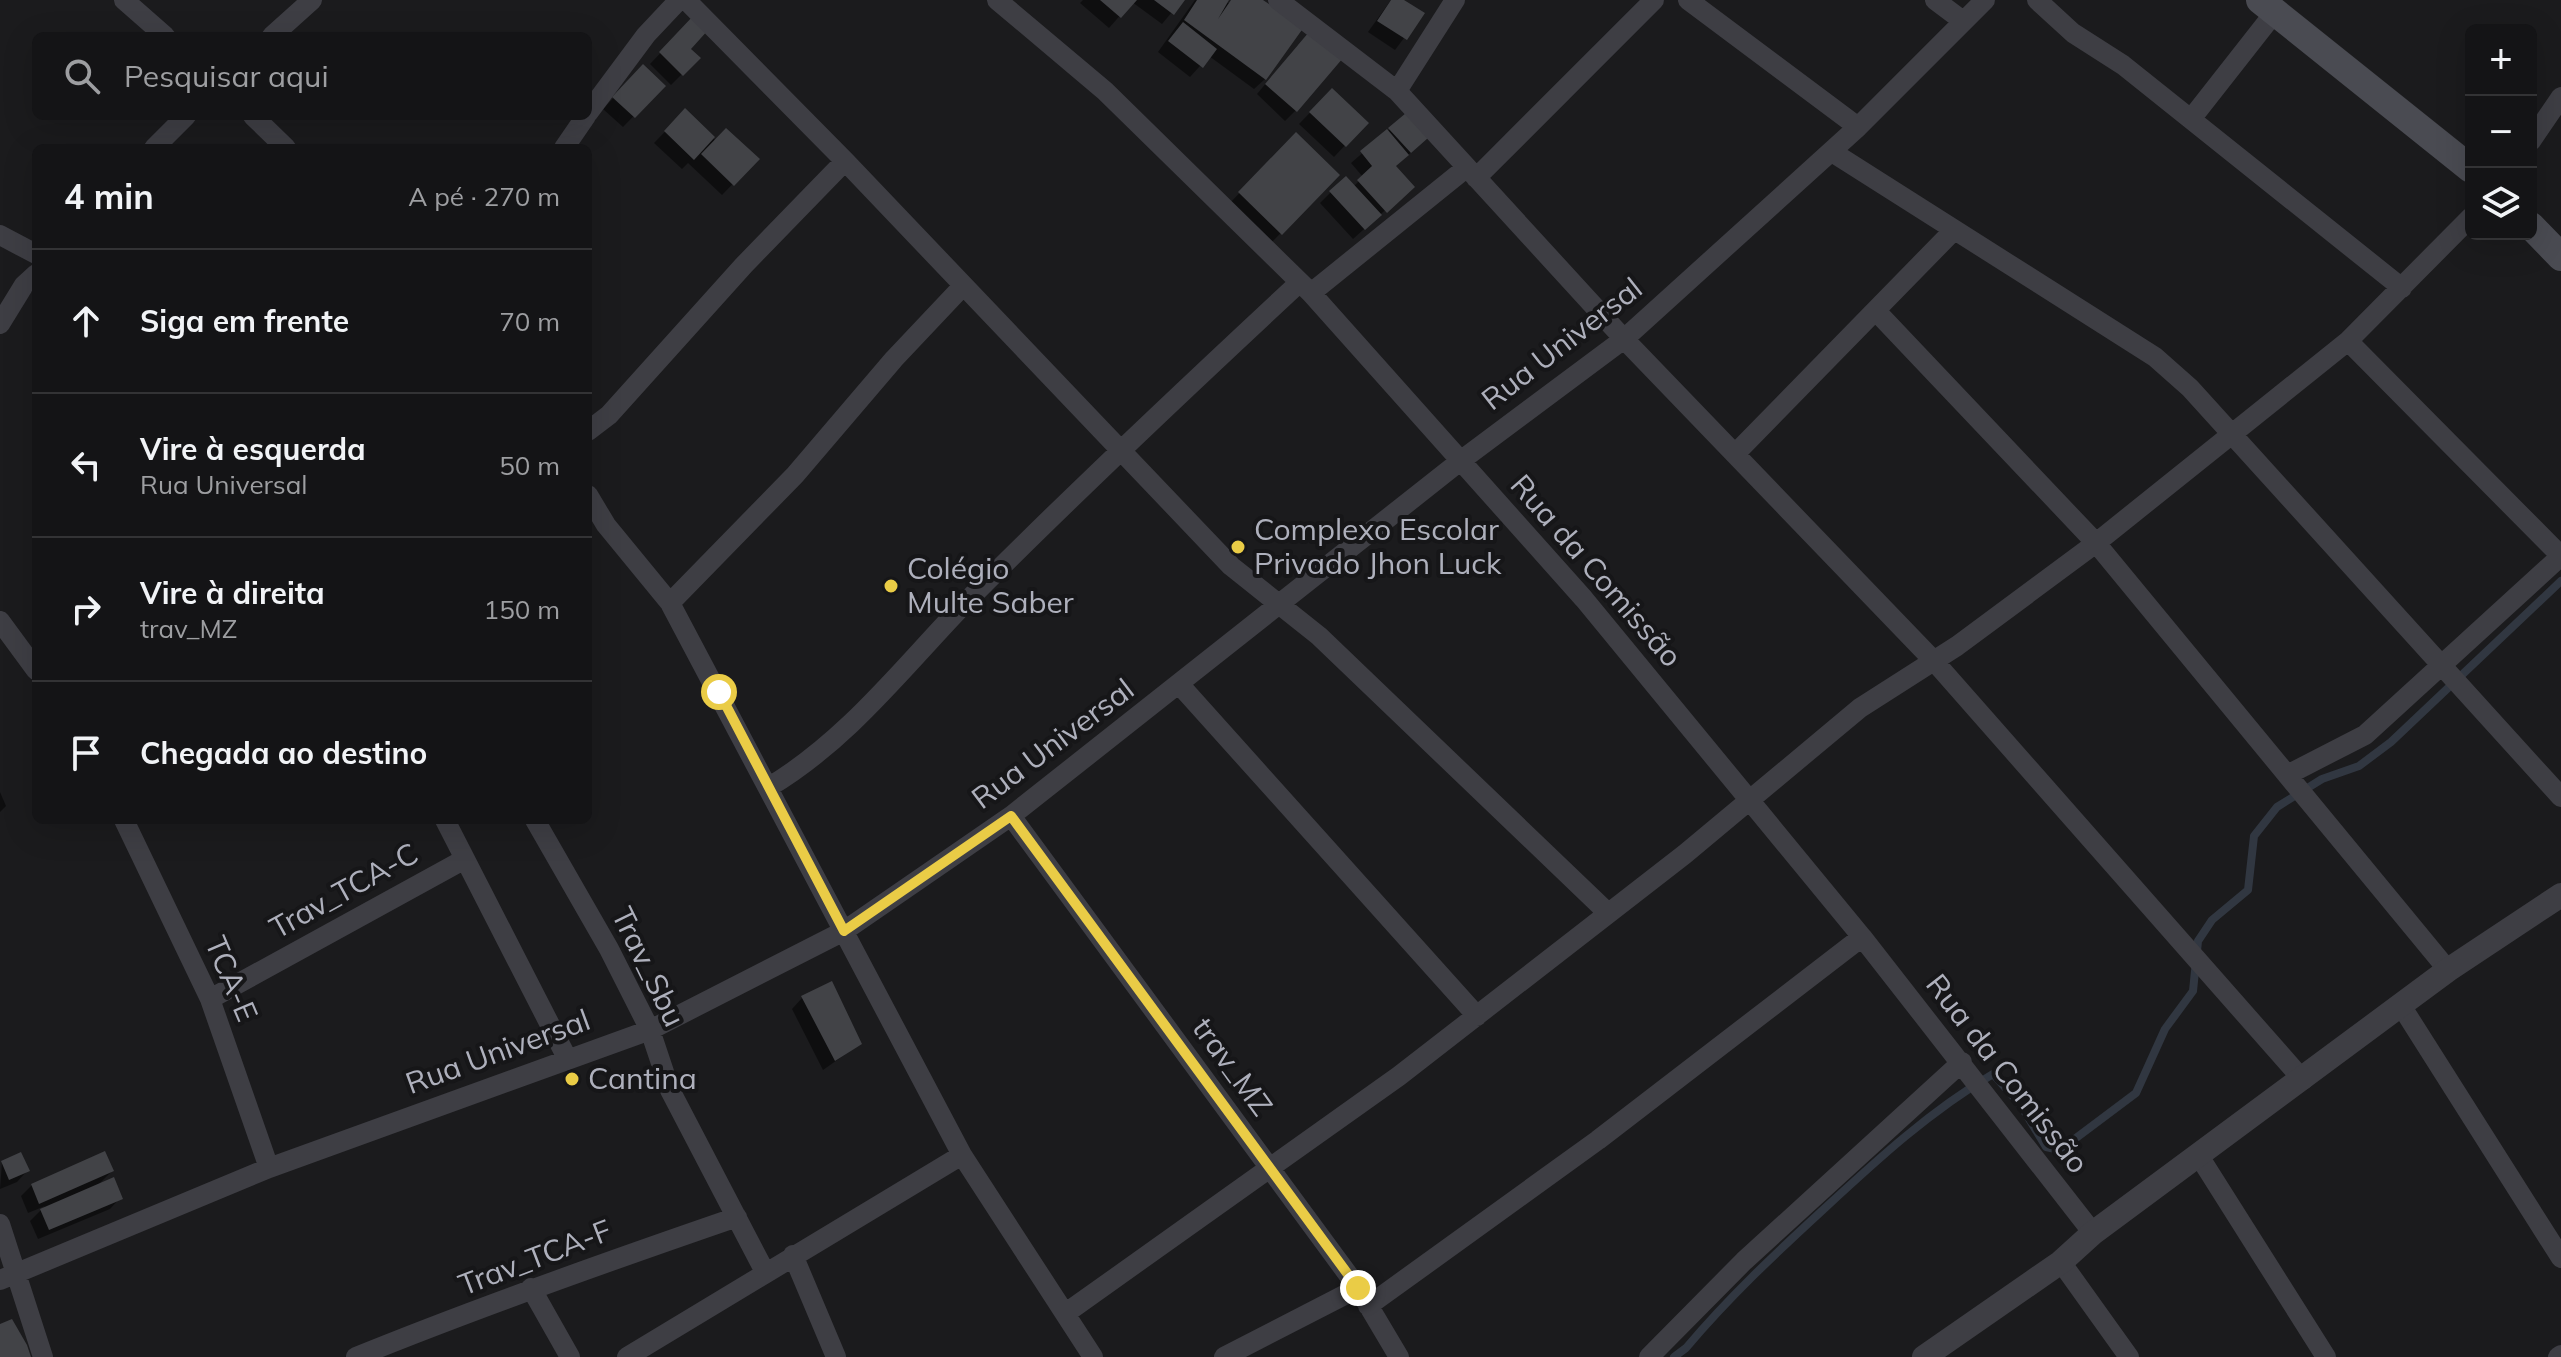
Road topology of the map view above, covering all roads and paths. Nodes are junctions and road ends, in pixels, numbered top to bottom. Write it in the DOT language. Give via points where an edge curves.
graph roads {
  1 [pos="124,0"];
  2 [pos="312,0"];
  3 [pos="679,0"];
  4 [pos="686,0"];
  5 [pos="997,0"];
  6 [pos="1278,0"];
  7 [pos="1455,0"];
  8 [pos="1654,0"];
  9 [pos="1688,0"];
  10 [pos="1935,0"];
  11 [pos="1985,0"];
  12 [pos="2037,0"];
  13 [pos="2268,6"];
  14 [pos="1963,21"];
  15 [pos="160,32"];
  16 [pos="276,32"];
  17 [pos="1397,91"];
  18 [pos="2561,98"];
  19 [pos="592,108"];
  20 [pos="2191,119"];
  21 [pos="182,120"];
  22 [pos="257,120"];
  23 [pos="584,120"];
  24 [pos="1858,127"];
  25 [pos="2537,132"];
  26 [pos="158,144"];
  27 [pos="282,144"];
  28 [pos="567,144"];
  29 [pos="1832,152"];
  30 [pos="845,161"];
  31 [pos="2470,168"];
  32 [pos="1471,173"];
  33 [pos="2465,223"];
  34 [pos="1954,230"];
  35 [pos="2537,232"];
  36 [pos="0,235"];
  37 [pos="32,252"];
  38 [pos="2561,257"];
  39 [pos="32,278"];
  40 [pos="962,287"];
  41 [pos="1306,288"];
  42 [pos="2402,288"];
  43 [pos="1876,311"];
  44 [pos="0,324"];
  45 [pos="1624,339"];
  46 [pos="2348,341"];
  47 [pos="592,428"];
  48 [pos="2234,434"];
  49 [pos="1120,449"];
  50 [pos="1735,454"];
  51 [pos="1459,462"];
  52 [pos="592,502"];
  53 [pos="2096,543"];
  54 [pos="2561,556"];
  55 [pos="670,603"];
  56 [pos="1277,606"];
  57 [pos="0,621"];
  58 [pos="1934,661"];
  59 [pos="32,663"];
  60 [pos="2441,664"];
  61 [pos="1179,684"];
  62 [pos="2289,774"];
  63 [pos="769,787"];
  64 [pos="2561,797"];
  65 [pos="1751,800"];
  66 [pos="1011,816"];
  67 [pos="126,824"];
  68 [pos="447,824"];
  69 [pos="537,824"];
  70 [pos="465,859"];
  71 [pos="2559,902"];
  72 [pos="1608,913"];
  73 [pos="844,931"];
  74 [pos="1862,937"];
  75 [pos="2448,970"];
  76 [pos="210,999"];
  77 [pos="2402,1007"];
  78 [pos="1477,1016"];
  79 [pos="650,1030"];
  80 [pos="567,1058"];
  81 [pos="1962,1062"];
  82 [pos="2303,1080"];
  83 [pos="962,1155"];
  84 [pos="2199,1156"];
  85 [pos="269,1168"];
  86 [pos="1270,1169"];
  87 [pos="737,1217"];
  88 [pos="0,1224"];
  89 [pos="2093,1233"];
  90 [pos="793,1255"];
  91 [pos="2561,1258"];
  92 [pos="2061,1262"];
  93 [pos="765,1272"];
  94 [pos="8,1277"];
  95 [pos="531,1288"];
  96 [pos="1363,1297"];
  97 [pos="1066,1313"];
  98 [pos="43,1357"];
  99 [pos="356,1357"];
  100 [pos="570,1357"];
  101 [pos="627,1357"];
  102 [pos="836,1357"];
  103 [pos="1093,1357"];
  104 [pos="1224,1357"];
  105 [pos="1399,1357"];
  106 [pos="1649,1357"];
  107 [pos="1924,1357"];
  108 [pos="2129,1357"];
  109 [pos="2326,1357"];
  1 -- 15 [label="street"];
  2 -- 16 [label="street"];
  3 -- 19 [label="street"];
  4 -- 30 [label="street"];
  5 -- 41 [label="street, Rua da Comissão" via="1105,91"];
  6 -- 17 [label="street"];
  7 -- 17 [label="street"];
  8 -- 32 [label="street"];
  9 -- 24 [label="street"];
  10 -- 14 [label="street"];
  11 -- 14 [label="street, Rua Universal"];
  12 -- 20 [label="street" via="2073,33"];
  13 -- 20 [label="street"];
  13 -- 31 [label="main road"];
  14 -- 24 [label="street, Rua Universal"];
  17 -- 32 [label="street"];
  18 -- 25 [label="street"];
  20 -- 42 [label="street"];
  21 -- 26 [label="street"];
  22 -- 27 [label="street"];
  23 -- 28 [label="street"];
  24 -- 29 [label="street, Rua Universal"];
  29 -- 34 [label="street"];
  29 -- 45 [label="street, Rua Universal"];
  30 -- 40 [label="street"];
  30 -- 47 [label="street"];
  32 -- 41 [label="street"];
  32 -- 45 [label="street"];
  33 -- 42 [label="street"];
  34 -- 43 [label="street"];
  34 -- 48 [label="street" via="2155,357"];
  35 -- 38 [label="main road"];
  36 -- 37 [label="street"];
  39 -- 44 [label="street"];
  40 -- 49 [label="street"];
  40 -- 55 [label="street" via="795,475"];
  41 -- 49 [label="street"];
  41 -- 51 [label="street, Rua da Comissão"];
  42 -- 46 [label="street"];
  43 -- 50 [label="street"];
  43 -- 53 [label="street"];
  45 -- 50 [label="street"];
  45 -- 51 [label="street, Rua Universal"];
  46 -- 48 [label="street"];
  46 -- 54 [label="street"];
  48 -- 53 [label="street"];
  48 -- 60 [label="street"];
  49 -- 56 [label="street" via="1231,566"];
  49 -- 63 [label="street" via="854,722 797,771"];
  50 -- 58 [label="street"];
  51 -- 56 [label="street, Rua Universal"];
  51 -- 65 [label="street, Rua da Comissão" via="1584,599"];
  52 -- 55 [label="street"];
  53 -- 58 [label="street"];
  53 -- 62 [label="street"];
  54 -- 60 [label="street"];
  55 -- 63 [label="street"];
  56 -- 61 [label="street, Rua Universal"];
  56 -- 72 [label="street" via="1319,636"];
  57 -- 59 [label="street"];
  58 -- 65 [label="street" via="1860,708"];
  58 -- 82 [label="street"];
  60 -- 62 [label="street" via="2365,735"];
  60 -- 64 [label="street"];
  61 -- 66 [label="street, Rua Universal"];
  61 -- 78 [label="street"];
  62 -- 75 [label="street"];
  63 -- 73 [label="street"];
  65 -- 72 [label="street"];
  65 -- 74 [label="street, Rua da Comissão"];
  66 -- 73 [label="street, Rua Universal"];
  66 -- 86 [label="street, trav_MZ"];
  67 -- 76 [label="street, TCA-E"];
  68 -- 70 [label="street"];
  69 -- 79 [label="street, Trav_Sbu"];
  70 -- 76 [label="street, Trav_TCA-C"];
  70 -- 80 [label="street"];
  71 -- 75 [label="street"];
  72 -- 78 [label="street"];
  73 -- 79 [label="street, Rua Universal"];
  73 -- 83 [label="street"];
  74 -- 81 [label="street, Rua da Comissão"];
  74 -- 96 [label="street" via="1598,1140"];
  75 -- 77 [label="street"];
  76 -- 85 [label="street, TCA-E"];
  77 -- 82 [label="street"];
  77 -- 91 [label="street"];
  78 -- 86 [label="street"];
  79 -- 80 [label="street, Rua Universal"];
  79 -- 87 [label="street, Trav_Sbu" via="670,1090"];
  80 -- 85 [label="street, Rua Universal"];
  81 -- 89 [label="street, Rua da Comissão"];
  81 -- 106 [label="street" via="1744,1261"];
  82 -- 84 [label="street"];
  83 -- 90 [label="street"];
  83 -- 97 [label="street"];
  84 -- 89 [label="street"];
  84 -- 109 [label="street"];
  85 -- 94 [label="street, Rua Universal"];
  86 -- 96 [label="street, trav_MZ"];
  86 -- 97 [label="street"];
  87 -- 93 [label="street, Trav_Sbu"];
  87 -- 95 [label="street, Trav_TCA-F"];
  88 -- 94 [label="street"];
  89 -- 92 [label="street"];
  90 -- 93 [label="street"];
  90 -- 102 [label="street"];
  92 -- 107 [label="street"];
  92 -- 108 [label="street"];
  93 -- 101 [label="street"];
  94 -- 98 [label="street"];
  95 -- 99 [label="street, Trav_TCA-F"];
  95 -- 100 [label="street"];
  96 -- 104 [label="street"];
  96 -- 105 [label="street, trav_MZ"];
  97 -- 103 [label="street"];
}
